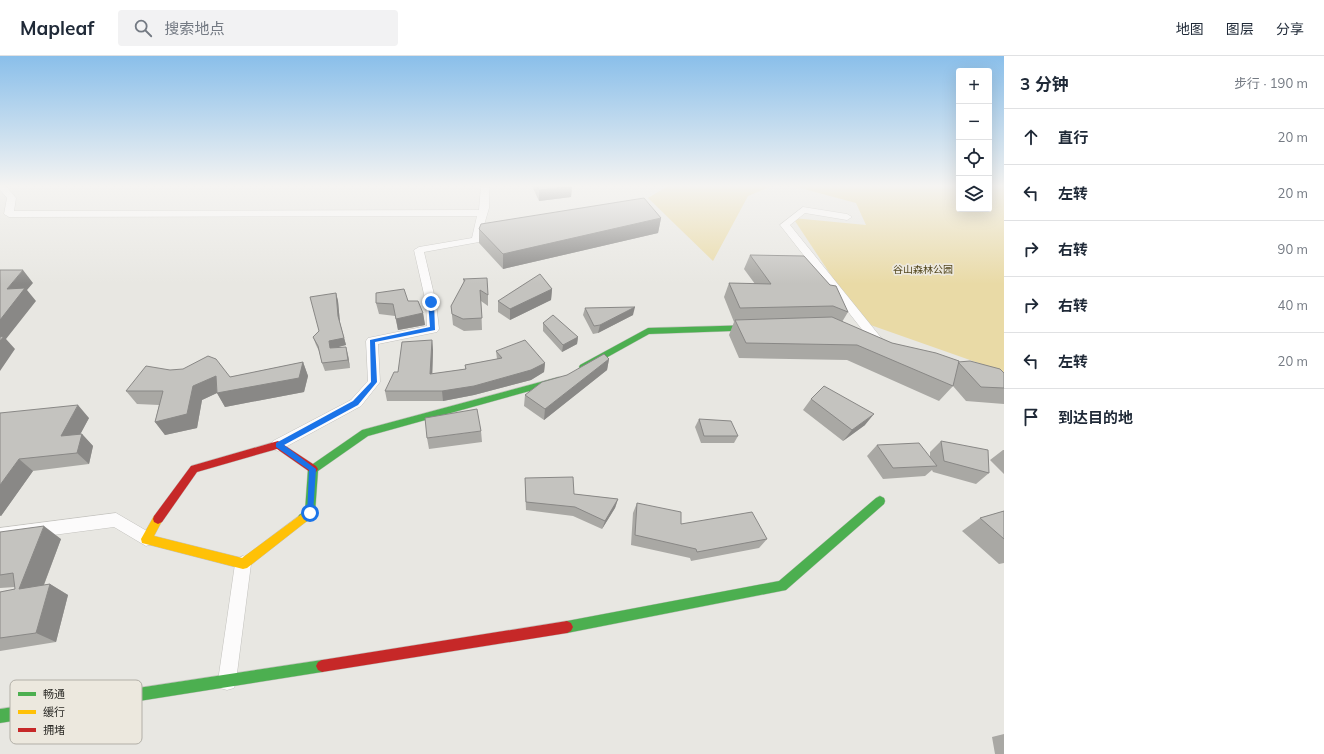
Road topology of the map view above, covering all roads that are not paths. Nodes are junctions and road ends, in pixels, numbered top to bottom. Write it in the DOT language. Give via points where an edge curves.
graph roads {
  1 [pos="481,219"];
  2 [pos="793,219"];
  3 [pos="763,328"];
  4 [pos="866,344"];
  5 [pos="891,354"];
  6 [pos="278,445"];
  7 [pos="313,469"];
  8 [pos="880,501"];
  9 [pos="0,535"];
  10 [pos="146,539"];
  11 [pos="243,564"];
  12 [pos="227,680"];
  13 [pos="142,693"];
  14 [pos="10,714"];
  15 [pos="0,716"];
  1 -- 6 [label="street" via="476,240 419,250 431,302 433,328 372,341 374,382 356,403"];
  2 -- 5 [label="street" via="785,225"];
  3 -- 7 [label="street" via="648,331 559,380 365,433"];
  4 -- 5 [label="street"];
  6 -- 7 [label="street"];
  6 -- 10 [label="street" via="194,469 165,507"];
  7 -- 11 [label="street" via="310,513"];
  8 -- 12 [label="street" via="782,586 536,633"];
  9 -- 10 [label="street" via="116,520"];
  10 -- 11 [label="street"];
  11 -- 12 [label="street"];
  12 -- 13 [label="street"];
  14 -- 15 [label="street"];
}
